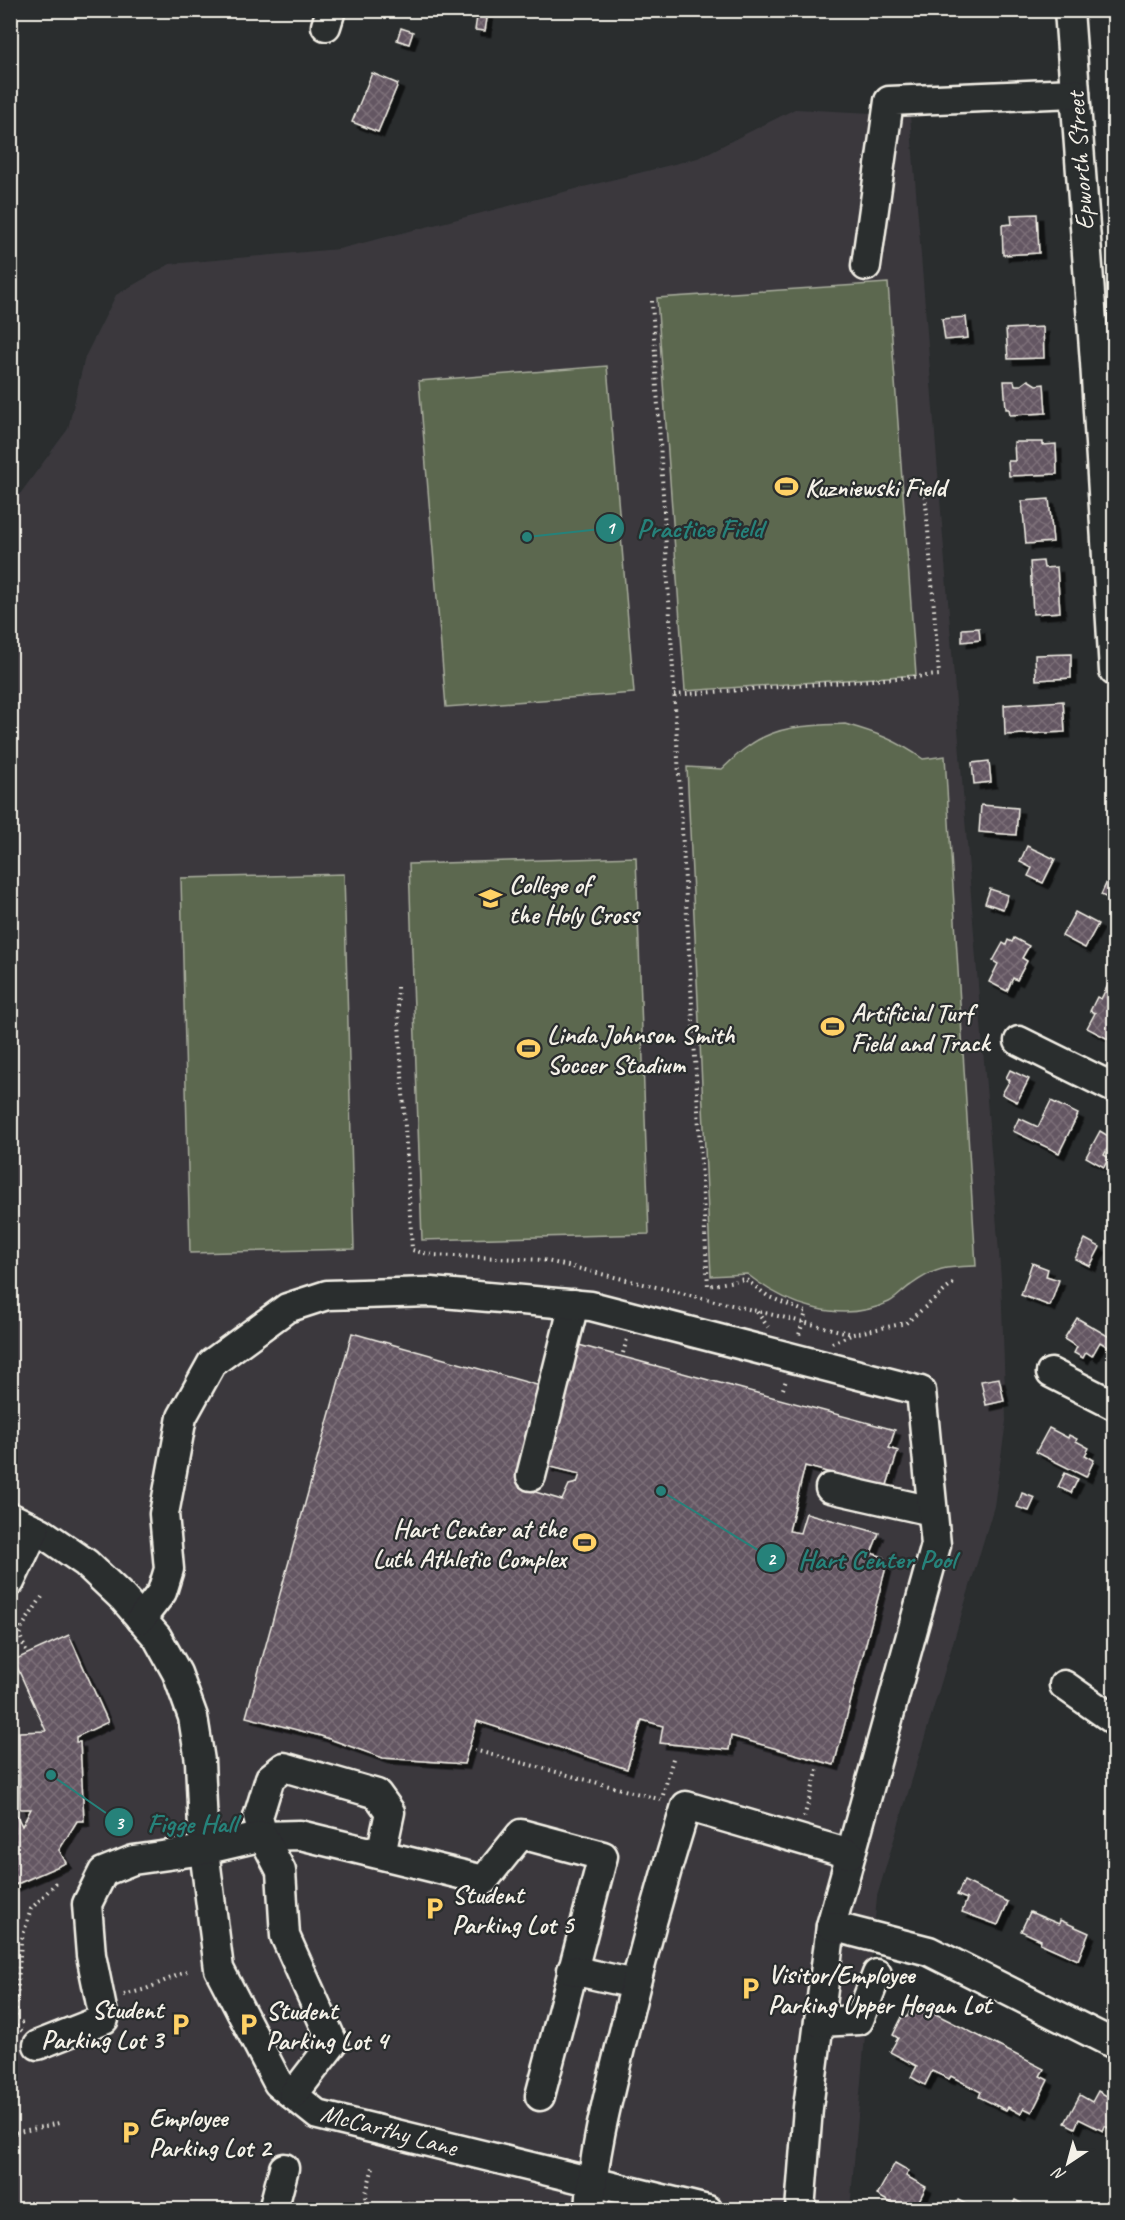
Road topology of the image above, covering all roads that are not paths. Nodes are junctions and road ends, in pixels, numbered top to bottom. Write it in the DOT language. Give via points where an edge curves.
graph roads {
  1 [pos="1070,10"];
  2 [pos="1075,93"];
  3 [pos="866,266"];
  4 [pos="1114,671"];
  5 [pos="1019,1041"];
  6 [pos="1114,1088"];
  7 [pos="574,1304"];
  8 [pos="1051,1373"];
  9 [pos="1114,1405"];
  10 [pos="531,1476"];
  11 [pos="830,1488"];
  12 [pos="932,1511"];
  13 [pos="23,1523"];
  14 [pos="10,1582"];
  15 [pos="141,1619"];
  16 [pos="1064,1685"];
  17 [pos="1114,1720"];
  18 [pos="263,1836"];
  19 [pos="204,1850"];
  20 [pos="381,1854"];
  21 [pos="850,1854"];
  22 [pos="831,1926"];
  23 [pos="572,1970"];
  24 [pos="877,1974"];
  25 [pos="635,1984"];
  26 [pos="819,2022"];
  27 [pos="35,2032"];
  28 [pos="1114,2044"];
  29 [pos="293,2095"];
  30 [pos="540,2096"];
  31 [pos="284,2168"];
  32 [pos="592,2181"];
  33 [pos="273,2210"];
  34 [pos="590,2210"];
  35 [pos="708,2210"];
  36 [pos="800,2210"];
  1 -- 2 [label="street, Epworth Street"];
  2 -- 3 [label="street" via="889,100"];
  2 -- 4 [label="street, Epworth Street"];
  5 -- 6 [label="street"];
  7 -- 10 [label="street"];
  7 -- 12 [label="street" via="921,1391"];
  7 -- 15 [label="street" via="431,1292 327,1295 287,1308 235,1344 212,1363 182,1417 164,1514 170,1569 162,1592"];
  8 -- 9 [label="street"];
  11 -- 12 [label="street"];
  12 -- 21 [label="street" via="936,1545"];
  13 -- 14 [label="street"];
  13 -- 15 [label="street, McCarthy Lane" via="86,1563"];
  15 -- 19 [label="street, McCarthy Lane" via="157,1637 177,1673 193,1717 200,1761"];
  16 -- 17 [label="street"];
  18 -- 19 [label="street"];
  18 -- 20 [label="street" via="300,1835"];
  18 -- 20 [label="street" via="258,1818 270,1778 285,1767 377,1794 390,1812"];
  18 -- 29 [label="street" via="281,1871 285,1936 333,2043"];
  19 -- 27 [label="street" via="133,1860 103,1872 87,1904 91,1955 104,2019"];
  19 -- 29 [label="street, McCarthy Lane" via="219,1969 278,2083"];
  20 -- 23 [label="street" via="484,1880 521,1834 603,1856"];
  21 -- 22 [label="street"];
  21 -- 25 [label="street" via="674,1803"];
  22 -- 26 [label="street"];
  22 -- 28 [label="street" via="929,1951"];
  23 -- 25 [label="street"];
  23 -- 30 [label="street"];
  24 -- 26 [label="street" via="859,2020"];
  25 -- 32 [label="street"];
  26 -- 36 [label="street"];
  29 -- 32 [label="street, McCarthy Lane" via="318,2115"];
  31 -- 33 [label="street"];
  32 -- 34 [label="street"];
  32 -- 35 [label="street, McCarthy Lane"];
}
